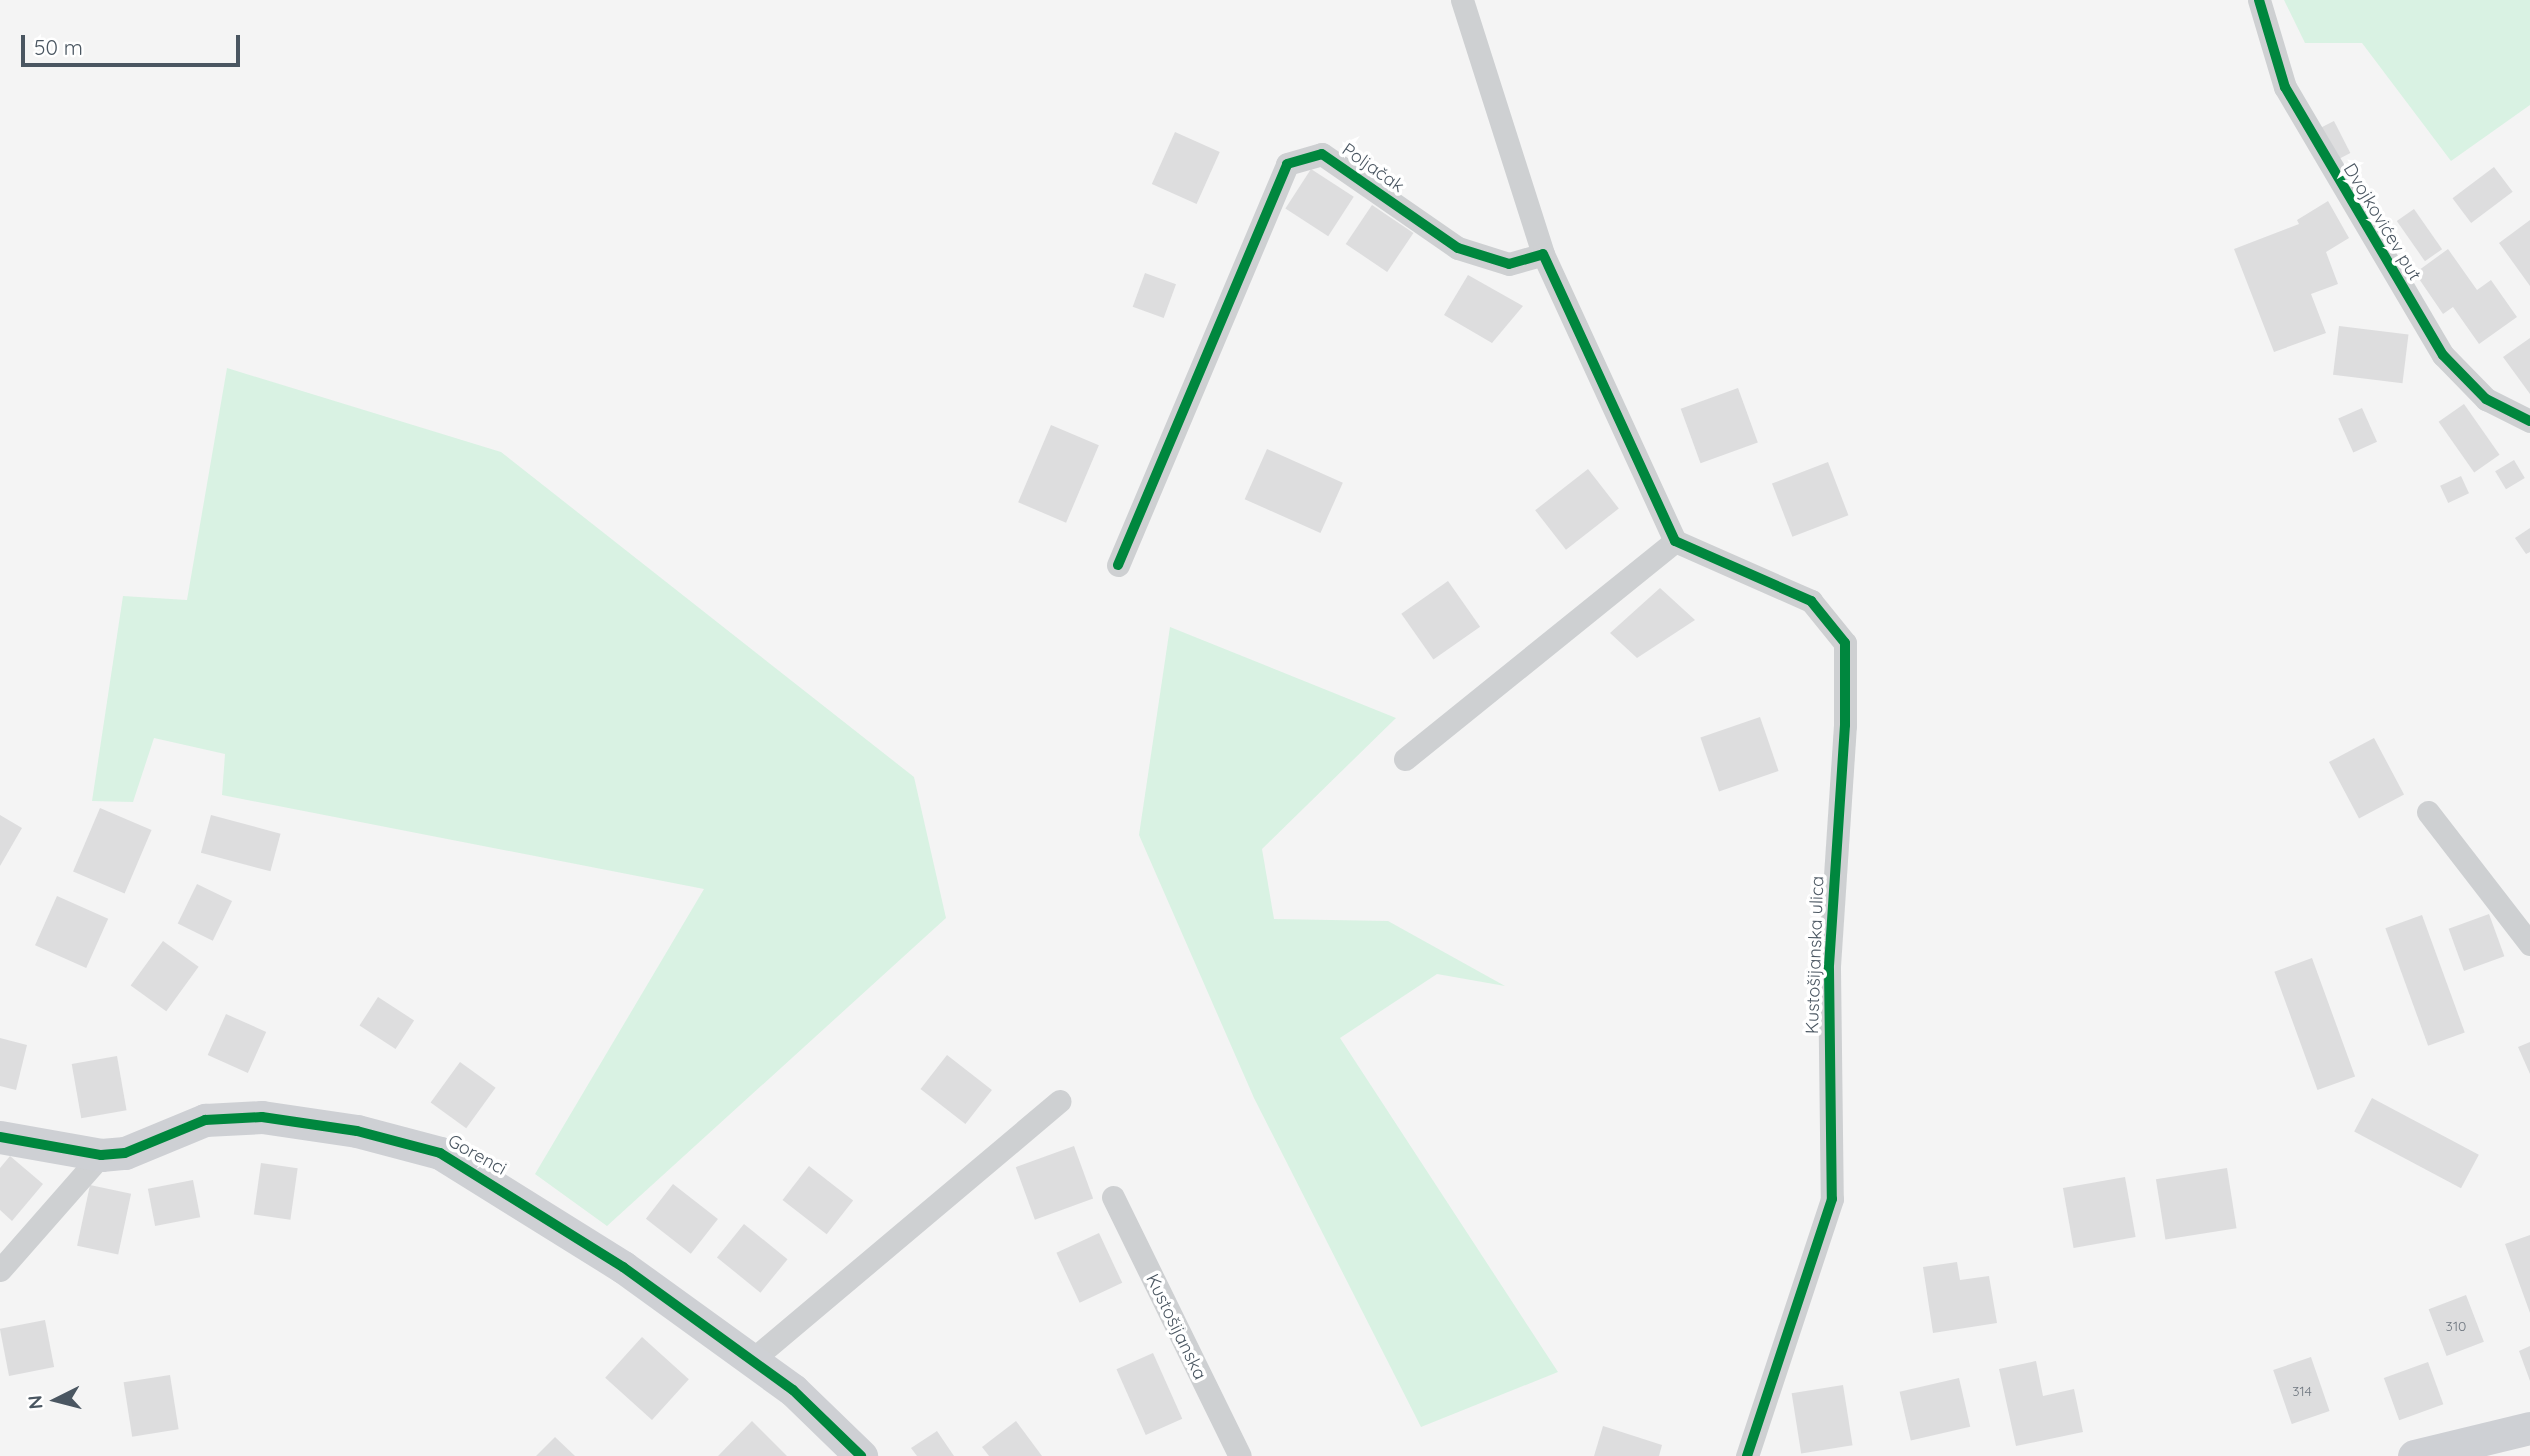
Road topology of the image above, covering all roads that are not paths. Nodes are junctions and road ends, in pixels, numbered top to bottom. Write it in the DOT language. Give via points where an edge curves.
graph roads {
  1 [pos="1462,0"];
  2 [pos="2259,0"];
  3 [pos="1543,254"];
  4 [pos="2530,421"];
  5 [pos="1675,541"];
  6 [pos="1118,565"];
  7 [pos="1405,759"];
  8 [pos="2428,812"];
  9 [pos="2530,944"];
  10 [pos="1060,1101"];
  11 [pos="0,1137"];
  12 [pos="101,1155"];
  13 [pos="1113,1198"];
  14 [pos="0,1270"];
  15 [pos="752,1360"];
  16 [pos="2530,1427"];
  17 [pos="861,1456"];
  18 [pos="1240,1456"];
  19 [pos="1747,1456"];
  20 [pos="2414,1456"];
  1 -- 3 [label="street"];
  2 -- 4 [label="street, Dvojkovićev put" via="2285,87 2443,355 2486,399"];
  3 -- 5 [label="street"];
  3 -- 6 [label="street, Poljačak" via="1509,264 1458,248 1322,154 1287,164"];
  5 -- 7 [label="street"];
  5 -- 19 [label="street, Kustošijanska ulica" via="1811,601 1845,643 1845,725 1829,969 1832,1199"];
  8 -- 9 [label="street"];
  10 -- 15 [label="street"];
  11 -- 12 [label="street, Gorenci"];
  12 -- 14 [label="street"];
  12 -- 15 [label="street, Gorenci" via="125,1153 205,1120 230,1117 357,1131 429,1149 551,1219"];
  13 -- 18 [label="street, Kustošijanska"];
  15 -- 17 [label="street, Gorenci" via="793,1390"];
  16 -- 20 [label="street"];
}
